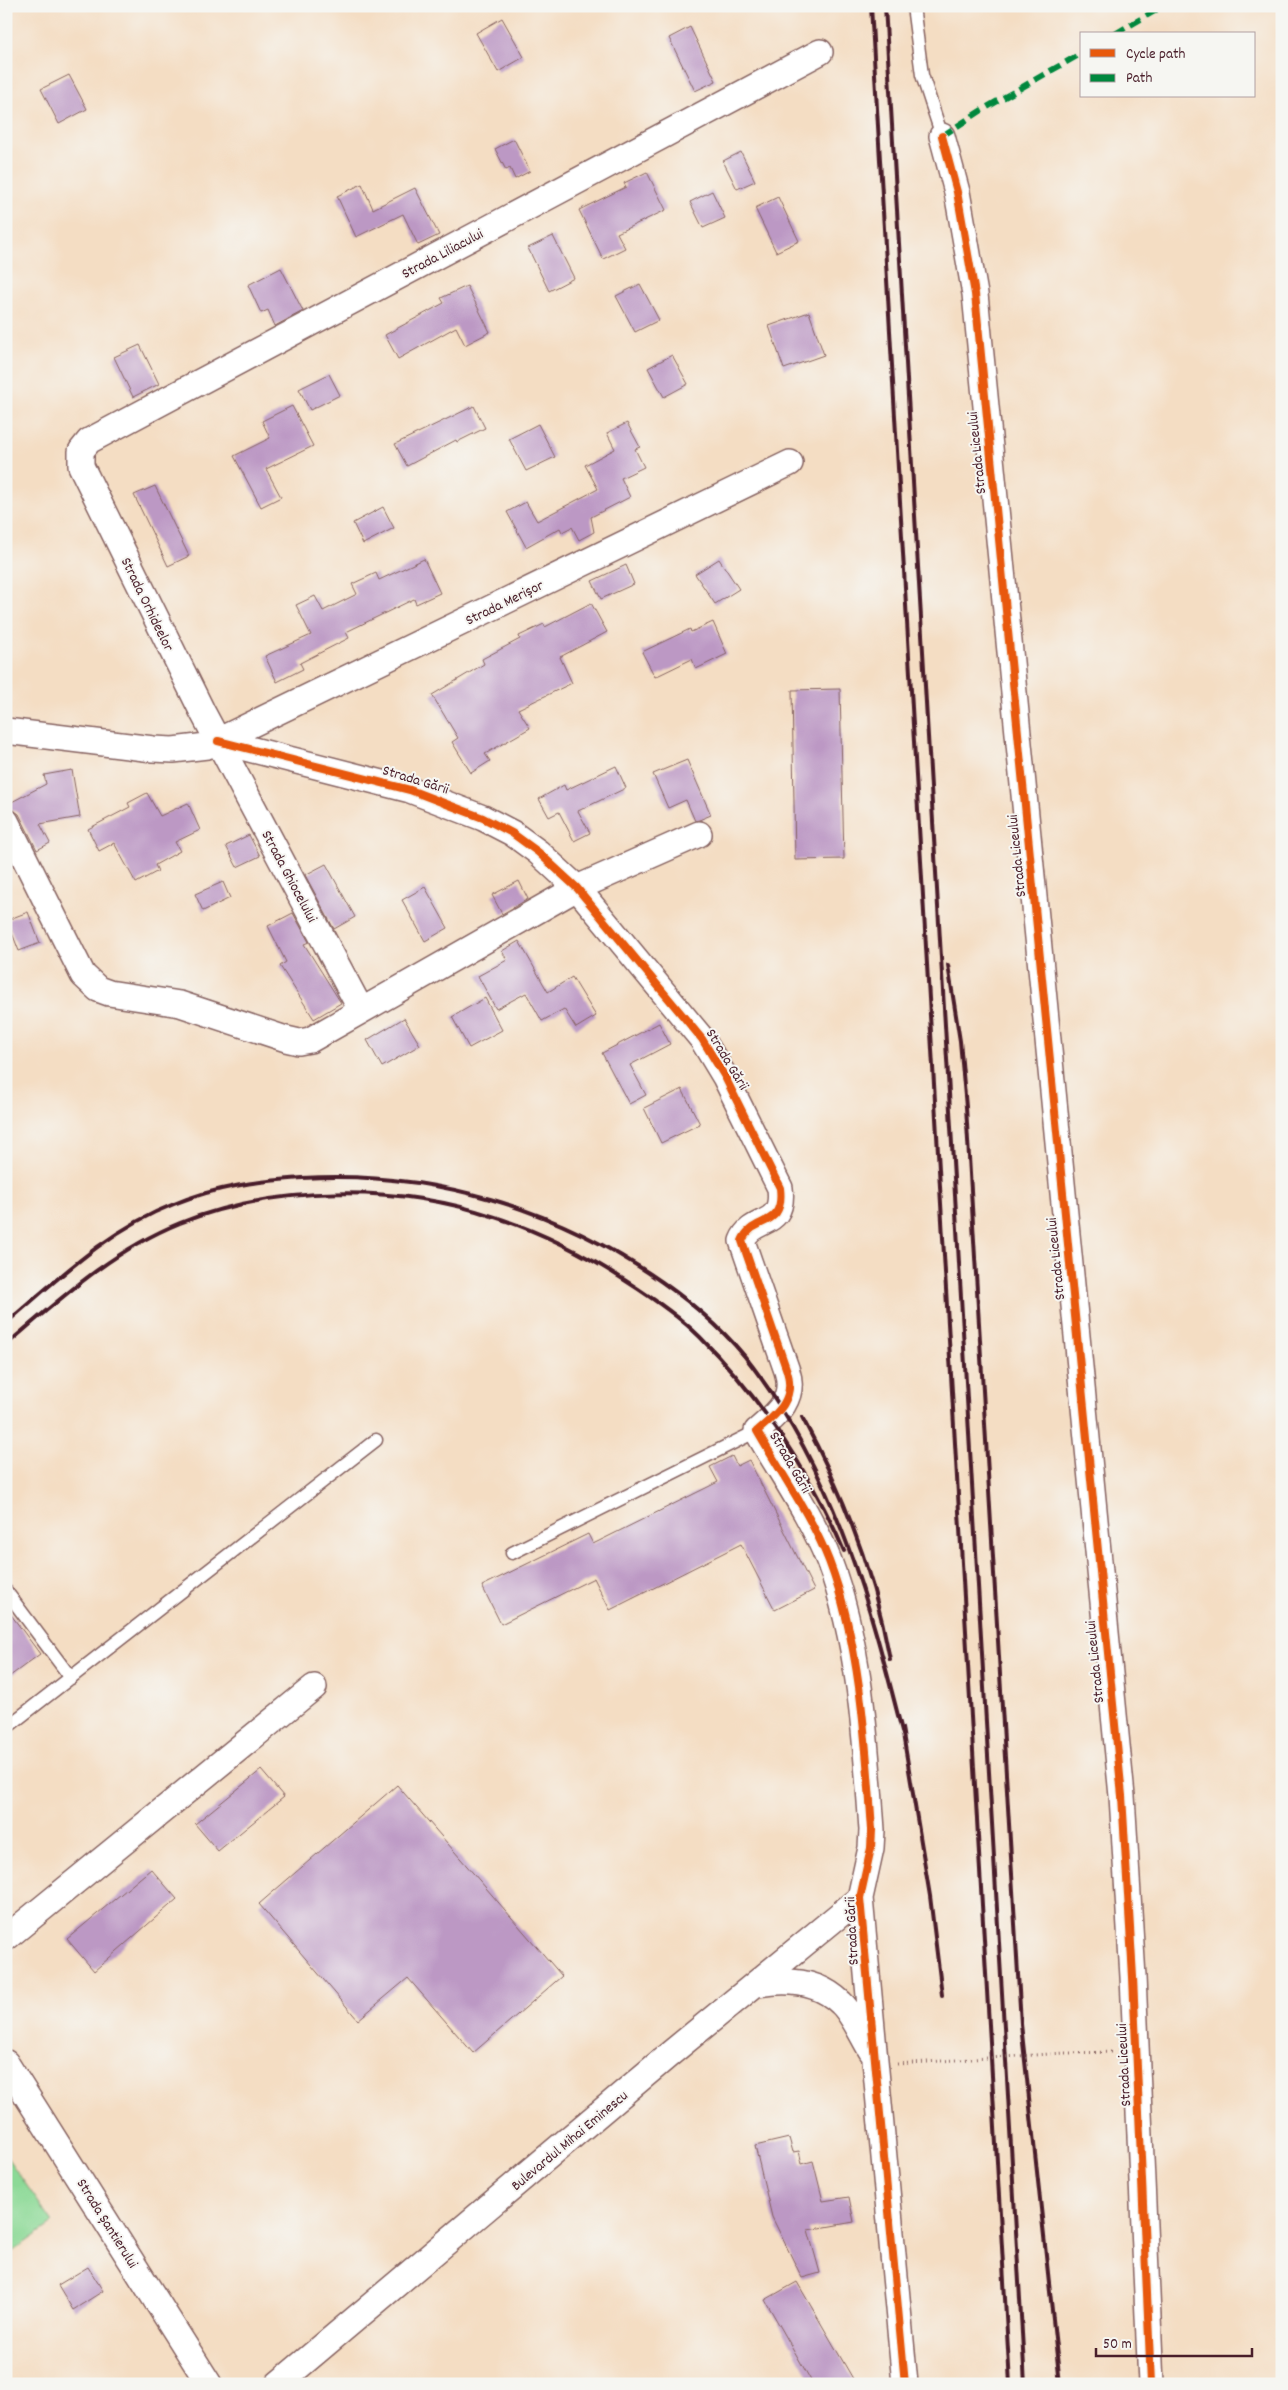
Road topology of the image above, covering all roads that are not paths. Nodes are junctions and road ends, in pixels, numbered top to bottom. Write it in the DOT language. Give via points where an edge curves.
graph roads {
  1 [pos="913,6"];
  2 [pos="820,52"];
  3 [pos="942,136"];
  4 [pos="790,463"];
  5 [pos="80,466"];
  6 [pos="6,731"];
  7 [pos="218,741"];
  8 [pos="6,821"];
  9 [pos="699,834"];
  10 [pos="577,888"];
  11 [pos="360,1010"];
  12 [pos="757,1431"];
  13 [pos="376,1440"];
  14 [pos="512,1553"];
  15 [pos="6,1591"];
  16 [pos="71,1678"];
  17 [pos="314,1687"];
  18 [pos="6,1728"];
  19 [pos="860,1898"];
  20 [pos="6,1938"];
  21 [pos="758,1984"];
  22 [pos="874,2056"];
  23 [pos="6,2063"];
  24 [pos="209,2384"];
  25 [pos="278,2384"];
  26 [pos="905,2384"];
  27 [pos="1151,2384"];
  1 -- 3 [label="lane" via="922,75"];
  2 -- 5 [label="street, Strada Liliacului" via="89,441 81,451"];
  3 -- 27 [label="street, Strada Liceului" via="957,192 975,294 1122,1796"];
  4 -- 7 [label="street, Strada Merișor"];
  5 -- 7 [label="street, Strada Orhideelor"];
  6 -- 7 [label="street, Strada Gării" via="174,750"];
  7 -- 10 [label="street, Strada Gării" via="410,790 453,805 512,833"];
  7 -- 11 [label="street, Strada Ghiocelului"];
  8 -- 11 [label="street" via="83,975 98,989 180,1004 299,1042 318,1037"];
  9 -- 10 [label="street"];
  10 -- 11 [label="street"];
  10 -- 12 [label="street, Strada Gării" via="702,1039 725,1077 780,1188 778,1211 769,1221 749,1230 742,1241 790,1387 782,1408"];
  12 -- 14 [label="lane"];
  12 -- 19 [label="street, Strada Gării" via="828,1559 849,1624 872,1830"];
  13 -- 16 [label="lane"];
  15 -- 16 [label="lane"];
  16 -- 18 [label="lane"];
  17 -- 20 [label="street"];
  19 -- 21 [label="street, Bulevardul Mihai Eminescu"];
  19 -- 22 [label="street, Strada Gării"];
  21 -- 22 [label="street" via="801,1982 820,1988 842,2003"];
  21 -- 25 [label="street, Bulevardul Mihai Eminescu" via="670,2054"];
  22 -- 26 [label="street, Strada Gării"];
  23 -- 24 [label="street, Strada Șantierului"];
}
